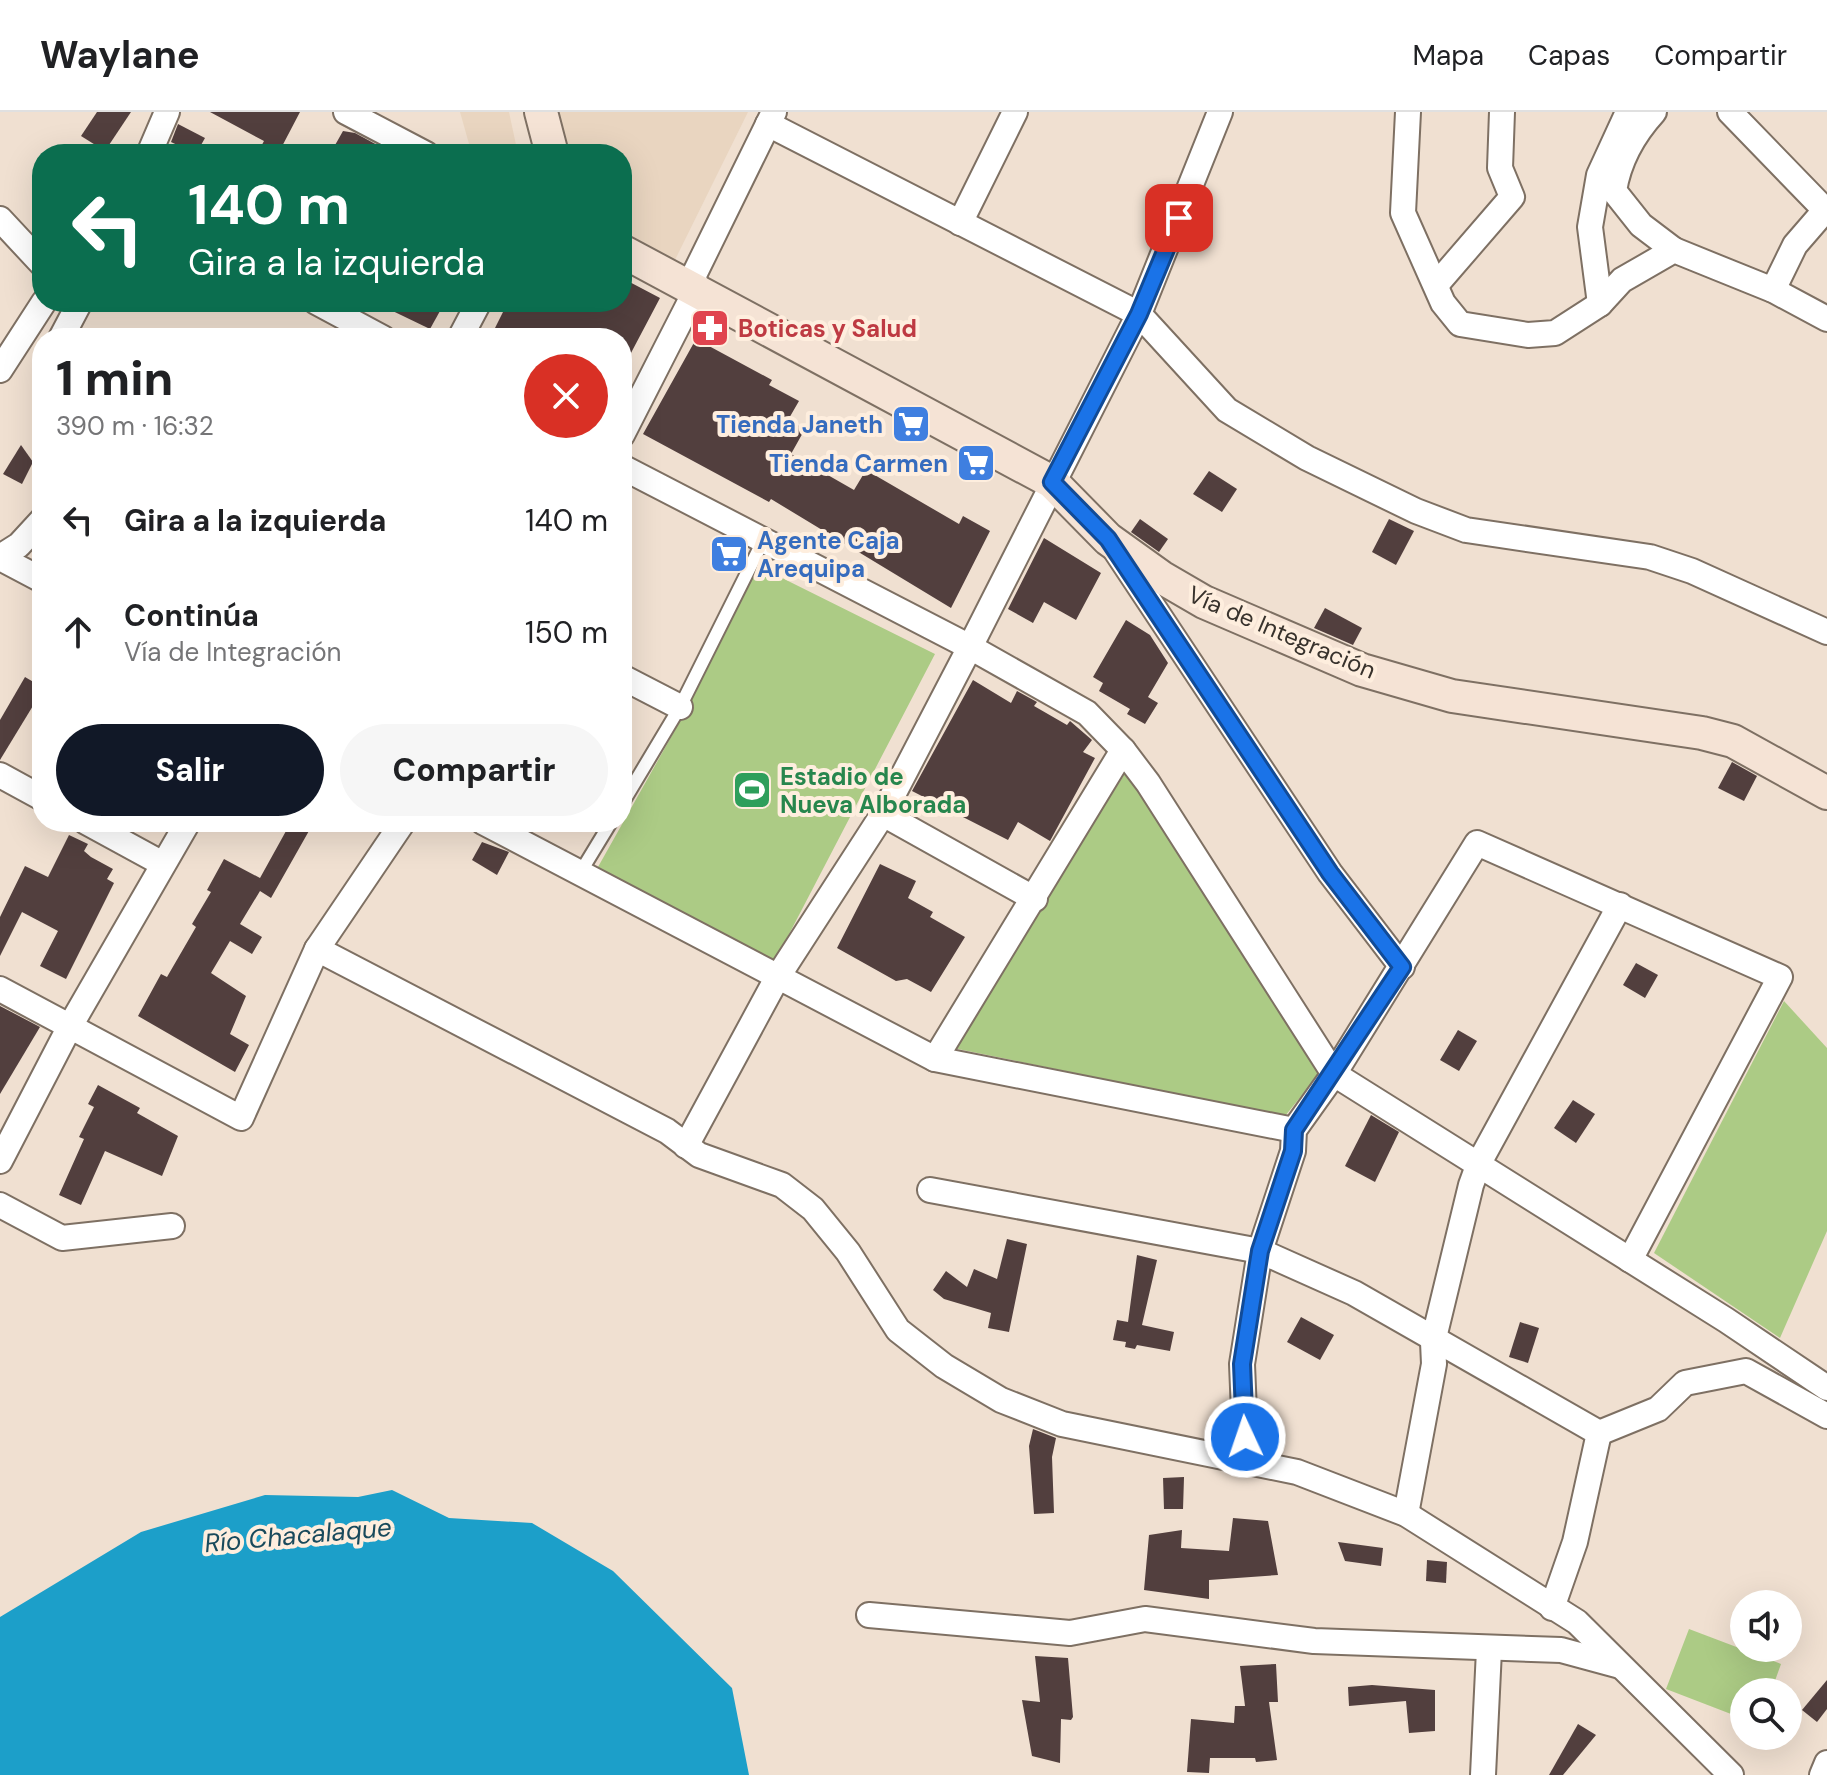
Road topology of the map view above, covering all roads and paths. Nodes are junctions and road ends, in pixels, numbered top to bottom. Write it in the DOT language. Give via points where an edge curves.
graph roads {
  1 [pos="167,112"];
  2 [pos="346,112"];
  3 [pos="541,112"];
  4 [pos="1015,112"];
  5 [pos="1220,112"];
  6 [pos="1502,112"];
  7 [pos="1628,112"];
  8 [pos="1654,112"];
  9 [pos="1730,112"];
  10 [pos="1401,113"];
  11 [pos="771,118"];
  12 [pos="153,144"];
  13 [pos="407,144"];
  14 [pos="549,144"];
  15 [pos="1826,209"];
  16 [pos="0,219"];
  17 [pos="960,223"];
  18 [pos="1674,250"];
  19 [pos="32,253"];
  20 [pos="632,256"];
  21 [pos="1436,285"];
  22 [pos="696,290"];
  23 [pos="1773,290"];
  24 [pos="1600,304"];
  25 [pos="38,312"];
  26 [pos="335,312"];
  27 [pos="1139,314"];
  28 [pos="1827,319"];
  29 [pos="364,328"];
  30 [pos="0,370"];
  31 [pos="632,415"];
  32 [pos="632,472"];
  33 [pos="1052,482"];
  34 [pos="32,531"];
  35 [pos="1108,539"];
  36 [pos="763,541"];
  37 [pos="0,557"];
  38 [pos="32,575"];
  39 [pos="1827,632"];
  40 [pos="970,647"];
  41 [pos="632,682"];
  42 [pos="680,707"];
  43 [pos="1123,750"];
  44 [pos="0,775"];
  45 [pos="632,787"];
  46 [pos="32,793"];
  47 [pos="1827,793"];
  48 [pos="883,814"];
  49 [pos="104,832"];
  50 [pos="182,832"];
  51 [pos="396,832"];
  52 [pos="502,832"];
  53 [pos="605,832"];
  54 [pos="163,864"];
  55 [pos="580,873"];
  56 [pos="1035,899"];
  57 [pos="1620,905"];
  58 [pos="317,949"];
  59 [pos="1402,967"];
  60 [pos="777,978"];
  61 [pos="0,989"];
  62 [pos="69,1028"];
  63 [pos="935,1059"];
  64 [pos="1334,1074"];
  65 [pos="1294,1130"];
  66 [pos="686,1146"];
  67 [pos="0,1161"];
  68 [pos="1479,1163"];
  69 [pos="930,1190"];
  70 [pos="0,1205"];
  71 [pos="172,1226"];
  72 [pos="1260,1251"];
  73 [pos="1630,1260"];
  74 [pos="1433,1342"];
  75 [pos="1827,1388"];
  76 [pos="1827,1416"];
  77 [pos="1599,1433"];
  78 [pos="1246,1461"];
  79 [pos="1406,1514"];
  80 [pos="1552,1608"];
  81 [pos="869,1615"];
  82 [pos="1489,1650"];
  83 [pos="1624,1667"];
  84 [pos="1827,1763"];
  85 [pos="1483,1775"];
  86 [pos="1731,1775"];
  87 [pos="1822,1775"];
  1 -- 12 [label="street"];
  2 -- 13 [label="street"];
  3 -- 14 [label="main road"];
  4 -- 17 [label="street"];
  5 -- 27 [label="street"];
  6 -- 21 [label="street" via="1500,168 1512,197"];
  7 -- 24 [label="street" via="1599,175 1590,227"];
  8 -- 18 [label="street" via="1625,153 1614,191 1641,225"];
  9 -- 15 [label="street"];
  10 -- 21 [label="street" via="1403,213"];
  11 -- 17 [label="street"];
  11 -- 22 [label="street" via="694,275"];
  15 -- 23 [label="street" via="1795,245"];
  16 -- 19 [label="street"];
  17 -- 27 [label="street"];
  18 -- 23 [label="street"];
  18 -- 24 [label="street" via="1622,280"];
  20 -- 22 [label="main road, Vía de Integración"];
  21 -- 24 [label="street" via="1460,324 1491,331 1555,333"];
  22 -- 31 [label="street"];
  22 -- 33 [label="main road, Vía de Integración"];
  23 -- 28 [label="street"];
  25 -- 30 [label="street"];
  26 -- 29 [label="street"];
  27 -- 33 [label="street"];
  27 -- 39 [label="street" via="1227,410 1307,458 1416,511 1466,530 1650,557"];
  32 -- 36 [label="street"];
  33 -- 35 [label="main road, Vía de Integración"];
  33 -- 40 [label="street"];
  34 -- 37 [label="street"];
  35 -- 47 [label="main road, Vía de Integración" via="1204,602 1362,670 1452,696 1733,741"];
  35 -- 59 [label="street" via="1330,873"];
  36 -- 40 [label="street"];
  36 -- 42 [label="lane"];
  37 -- 38 [label="street"];
  40 -- 43 [label="street" via="1087,713"];
  40 -- 48 [label="street"];
  41 -- 42 [label="street"];
  42 -- 45 [label="lane"];
  43 -- 56 [label="street"];
  43 -- 64 [label="street"];
  44 -- 46 [label="street"];
  48 -- 56 [label="street"];
  48 -- 60 [label="street"];
  49 -- 54 [label="street"];
  50 -- 54 [label="street"];
  51 -- 58 [label="street"];
  52 -- 55 [label="street"];
  53 -- 55 [label="lane"];
  54 -- 62 [label="street"];
  55 -- 60 [label="street"];
  56 -- 63 [label="street"];
  57 -- 59 [label="street" via="1477,843"];
  57 -- 68 [label="street"];
  57 -- 73 [label="street" via="1780,977"];
  58 -- 62 [label="street" via="241,1118"];
  58 -- 66 [label="street" via="667,1131"];
  59 -- 64 [label="street"];
  60 -- 63 [label="street"];
  60 -- 66 [label="street"];
  61 -- 62 [label="street"];
  62 -- 67 [label="street"];
  63 -- 65 [label="street"];
  64 -- 65 [label="street"];
  64 -- 68 [label="street"];
  65 -- 72 [label="street" via="1293,1151"];
  66 -- 78 [label="street" via="782,1185 813,1209 898,1330 1001,1400 1062,1424"];
  68 -- 73 [label="street"];
  68 -- 74 [label="street"];
  69 -- 72 [label="street"];
  70 -- 71 [label="street" via="62,1238"];
  72 -- 74 [label="street" via="1354,1293"];
  72 -- 78 [label="street" via="1242,1364"];
  73 -- 75 [label="street"];
  74 -- 77 [label="street"];
  74 -- 79 [label="street" via="1434,1364"];
  76 -- 77 [label="street" via="1746,1371 1685,1383 1658,1409"];
  77 -- 80 [label="street" via="1575,1542"];
  78 -- 79 [label="street" via="1297,1472"];
  79 -- 80 [label="street"];
  80 -- 83 [label="street" via="1577,1622"];
  81 -- 82 [label="street" via="1070,1633 1145,1619 1314,1641"];
  82 -- 83 [label="street" via="1561,1650"];
  82 -- 85 [label="street"];
  83 -- 86 [label="street"];
  84 -- 87 [label="street"];
}
